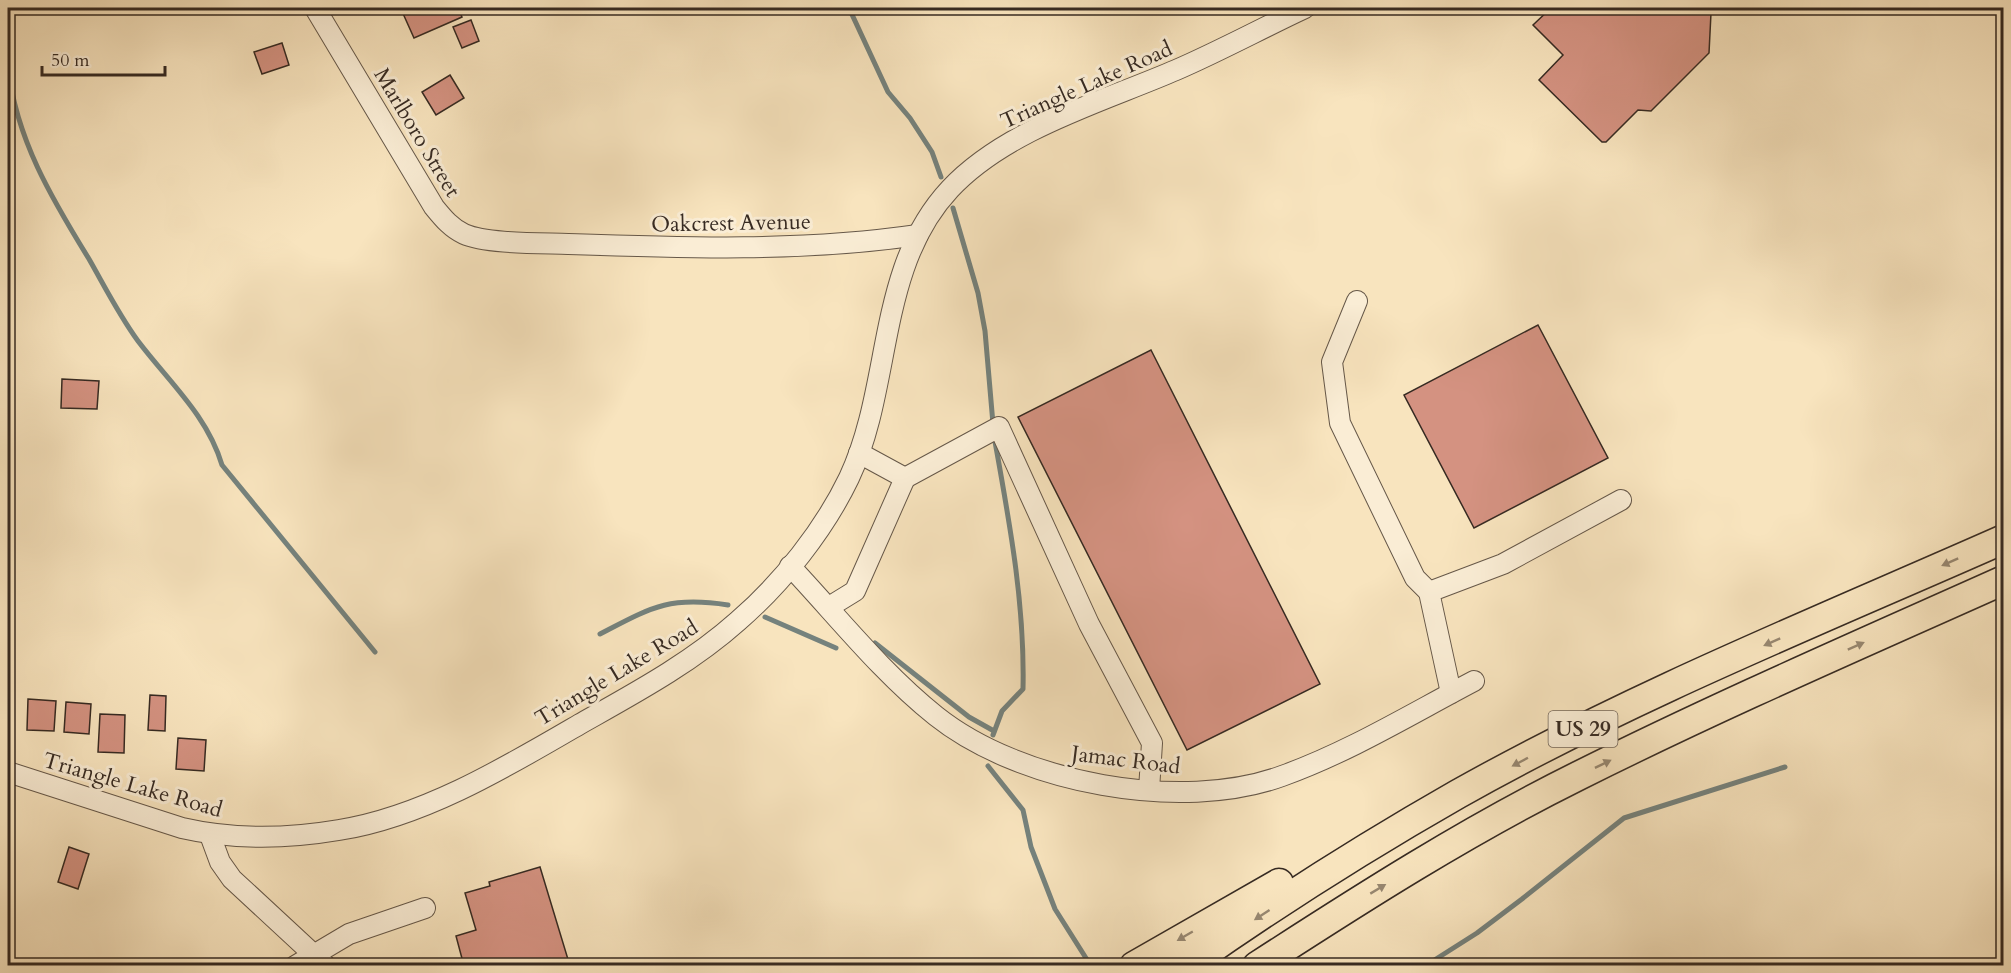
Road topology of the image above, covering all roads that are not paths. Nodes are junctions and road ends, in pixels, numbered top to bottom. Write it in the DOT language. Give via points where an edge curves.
graph roads {
  1 [pos="315,8"];
  2 [pos="1305,8"];
  3 [pos="918,236"];
  4 [pos="545,243"];
  5 [pos="1357,301"];
  6 [pos="859,453"];
  7 [pos="911,474"];
  8 [pos="1621,500"];
  9 [pos="2004,539"];
  10 [pos="790,566"];
  11 [pos="2004,580"];
  12 [pos="1429,592"];
  13 [pos="829,607"];
  14 [pos="1474,681"];
  15 [pos="1451,693"];
  16 [pos="8,772"];
  17 [pos="1149,790"];
  18 [pos="210,835"];
  19 [pos="1387,836"];
  20 [pos="425,908"];
  21 [pos="1342,911"];
  22 [pos="320,960"];
  23 [pos="295,966"];
  24 [pos="1134,966"];
  25 [pos="1187,966"];
  26 [pos="1257,966"];
  27 [pos="1278,966"];
  1 -- 4 [label="street, Marlboro Street" via="448,225 477,238"];
  2 -- 3 [label="street, Triangle Lake Road" via="1180,68 1043,126 985,158 950,188"];
  3 -- 4 [label="street, Oakcrest Avenue" via="720,250"];
  3 -- 6 [label="street, Triangle Lake Road" via="900,281"];
  5 -- 12 [label="street" via="1332,362 1340,423 1415,578"];
  6 -- 7 [label="street"];
  6 -- 10 [label="street, Triangle Lake Road" via="848,480"];
  7 -- 13 [label="street" via="855,591"];
  7 -- 17 [label="street" via="999,427 1089,624 1152,744"];
  8 -- 12 [label="street" via="1503,564"];
  9 -- 19 [label="highway, US 29, one-way" via="1610,716"];
  10 -- 13 [label="street, Jamac Road"];
  10 -- 18 [label="street, Triangle Lake Road" via="741,618 698,654 551,741 456,791 392,816 341,830 263,838"];
  21 -- 11 [label="highway, US 29, one-way" via="1450,845 1576,776"];
  12 -- 15 [label="street"];
  13 -- 17 [label="street, Jamac Road" via="937,717 985,746 1027,765 1080,781"];
  14 -- 15 [label="street, Jamac Road"];
  15 -- 17 [label="street, Jamac Road" via="1337,752 1281,776 1232,788"];
  16 -- 18 [label="street, Triangle Lake Road"];
  18 -- 22 [label="street" via="220,862 232,879"];
  19 -- 24 [label="highway, one-way" via="1322,858"];
  19 -- 25 [label="highway, US 29, one-way"];
  20 -- 22 [label="street" via="349,934"];
  21 -- 26 [label="highway, US 29"];
  21 -- 27 [label="highway"];
  22 -- 23 [label="street"];
}
